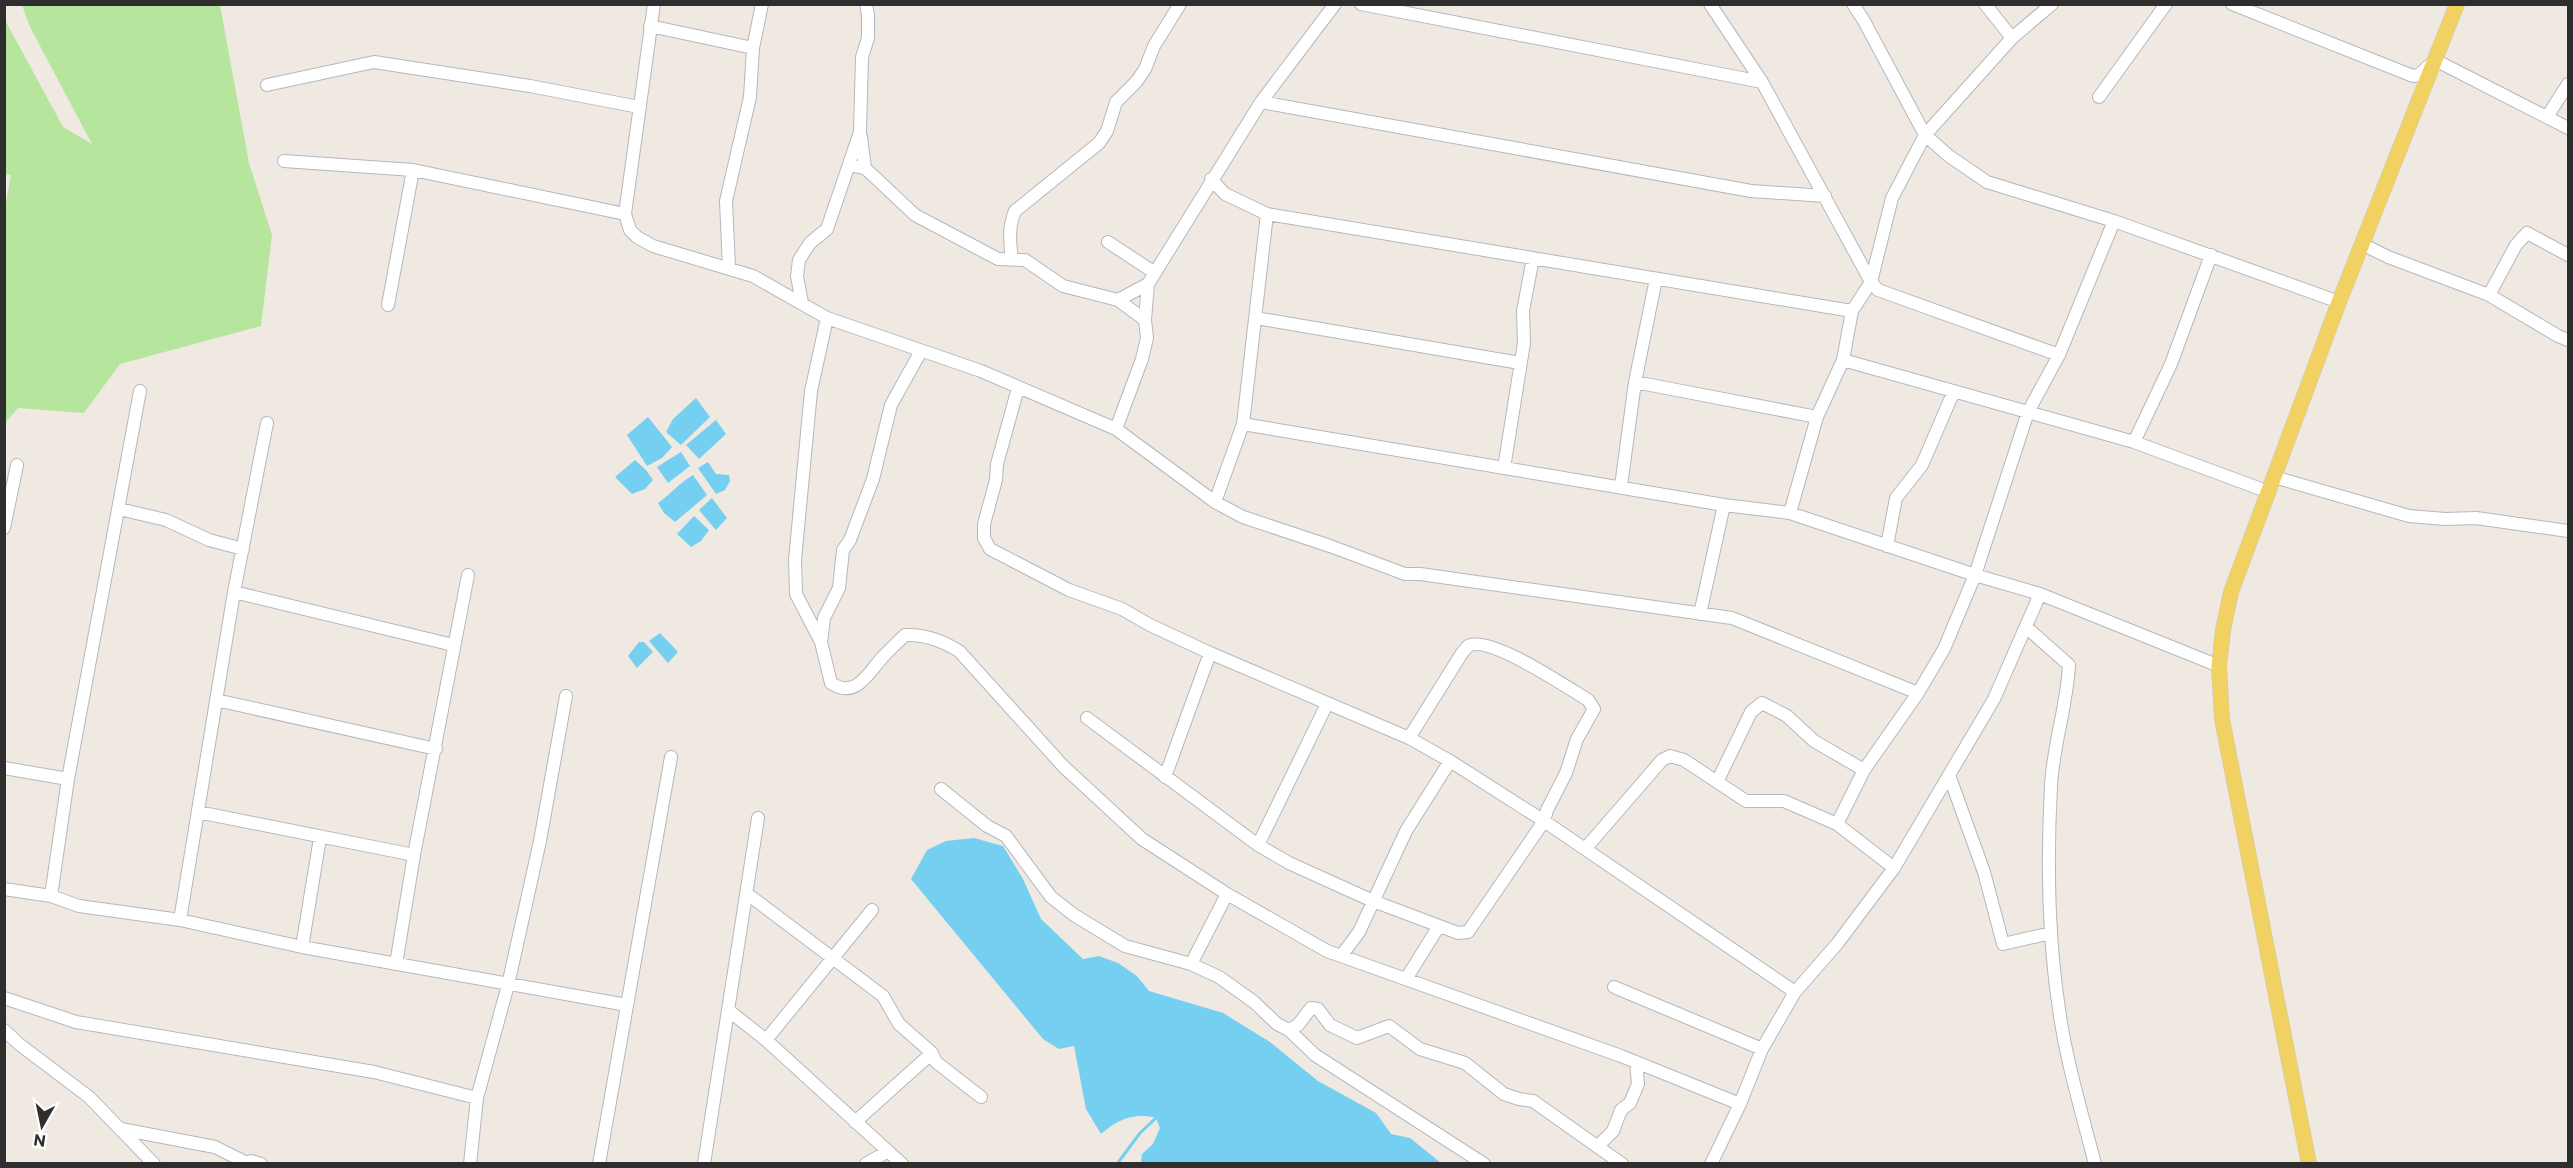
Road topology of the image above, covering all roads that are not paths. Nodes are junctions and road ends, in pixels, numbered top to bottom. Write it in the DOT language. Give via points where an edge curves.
graph roads {
  1 [pos="654,4"];
  2 [pos="762,4"];
  3 [pos="866,4"];
  4 [pos="1180,4"];
  5 [pos="1335,4"];
  6 [pos="1361,4"];
  7 [pos="1710,4"];
  8 [pos="1853,4"];
  9 [pos="1985,4"];
  10 [pos="2052,4"];
  11 [pos="2166,4"];
  12 [pos="2232,4"];
  13 [pos="2457,4"];
  14 [pos="650,26"];
  15 [pos="2012,38"];
  16 [pos="753,48"];
  17 [pos="2435,60"];
  18 [pos="1762,82"];
  19 [pos="2568,84"];
  20 [pos="267,85"];
  21 [pos="2099,97"];
  22 [pos="1261,102"];
  23 [pos="639,107"];
  24 [pos="2547,117"];
  25 [pos="2568,129"];
  26 [pos="860,132"];
  27 [pos="1925,135"];
  28 [pos="284,161"];
  29 [pos="849,165"];
  30 [pos="865,168"];
  31 [pos="413,170"];
  32 [pos="1211,179"];
  33 [pos="1825,196"];
  34 [pos="625,214"];
  35 [pos="1267,214"];
  36 [pos="2114,221"];
  37 [pos="1108,242"];
  38 [pos="2364,245"];
  39 [pos="2211,255"];
  40 [pos="2568,255"];
  41 [pos="1533,258"];
  42 [pos="1012,260"];
  43 [pos="729,267"];
  44 [pos="1151,279"];
  45 [pos="1656,279"];
  46 [pos="1871,282"];
  47 [pos="2489,295"];
  48 [pos="1118,300"];
  49 [pos="2339,302"];
  50 [pos="802,303"];
  51 [pos="388,304"];
  52 [pos="1852,311"];
  53 [pos="827,318"];
  54 [pos="1256,318"];
  55 [pos="1145,320"];
  56 [pos="2568,340"];
  57 [pos="921,351"];
  58 [pos="2059,355"];
  59 [pos="1843,360"];
  60 [pos="1520,363"];
  61 [pos="1635,382"];
  62 [pos="1018,388"];
  63 [pos="140,391"];
  64 [pos="1954,391"];
  65 [pos="2028,412"];
  66 [pos="1817,417"];
  67 [pos="267,423"];
  68 [pos="1243,424"];
  69 [pos="1116,429"];
  70 [pos="2134,441"];
  71 [pos="17,465"];
  72 [pos="1504,468"];
  73 [pos="2274,477"];
  74 [pos="1621,486"];
  75 [pos="2269,492"];
  76 [pos="1215,502"];
  77 [pos="1724,505"];
  78 [pos="119,509"];
  79 [pos="1790,513"];
  80 [pos="4,528"];
  81 [pos="2568,531"];
  82 [pos="1887,546"];
  83 [pos="243,549"];
  84 [pos="468,575"];
  85 [pos="1975,575"];
  86 [pos="234,592"];
  87 [pos="2040,594"];
  88 [pos="1700,614"];
  89 [pos="2026,627"];
  90 [pos="820,642"];
  91 [pos="453,645"];
  92 [pos="1210,653"];
  93 [pos="2219,666"];
  94 [pos="1918,693"];
  95 [pos="566,696"];
  96 [pos="216,700"];
  97 [pos="1327,704"];
  98 [pos="1087,718"];
  99 [pos="1409,738"];
  100 [pos="436,749"];
  101 [pos="671,757"];
  102 [pos="1450,761"];
  103 [pos="4,768"];
  104 [pos="1864,770"];
  105 [pos="1949,775"];
  106 [pos="1166,777"];
  107 [pos="68,779"];
  108 [pos="1717,782"];
  109 [pos="941,789"];
  110 [pos="198,812"];
  111 [pos="758,818"];
  112 [pos="1545,821"];
  113 [pos="1837,824"];
  114 [pos="320,838"];
  115 [pos="1258,844"];
  116 [pos="1585,849"];
  117 [pos="414,855"];
  118 [pos="1894,868"];
  119 [pos="4,889"];
  120 [pos="746,893"];
  121 [pos="1227,894"];
  122 [pos="51,896"];
  123 [pos="1373,901"];
  124 [pos="872,910"];
  125 [pos="180,920"];
  126 [pos="1439,926"];
  127 [pos="2051,933"];
  128 [pos="302,947"];
  129 [pos="833,956"];
  130 [pos="1341,956"];
  131 [pos="396,964"];
  132 [pos="1191,964"];
  133 [pos="1406,979"];
  134 [pos="508,985"];
  135 [pos="1614,987"];
  136 [pos="1795,992"];
  137 [pos="4,998"];
  138 [pos="627,1005"];
  139 [pos="728,1010"];
  140 [pos="4,1030"];
  141 [pos="1289,1030"];
  142 [pos="766,1040"];
  143 [pos="1762,1049"];
  144 [pos="932,1053"];
  145 [pos="1636,1062"];
  146 [pos="981,1097"];
  147 [pos="477,1098"];
  148 [pos="1740,1104"];
  149 [pos="855,1122"];
  150 [pos="121,1130"];
  151 [pos="1598,1146"];
  152 [pos="888,1151"];
  153 [pos="244,1163"];
  154 [pos="154,1164"];
  155 [pos="261,1164"];
  156 [pos="470,1164"];
  157 [pos="599,1164"];
  158 [pos="704,1164"];
  159 [pos="866,1164"];
  160 [pos="902,1164"];
  161 [pos="1484,1164"];
  162 [pos="1622,1164"];
  163 [pos="1711,1164"];
  164 [pos="2095,1164"];
  165 [pos="2309,1164"];
  1 -- 14 [label="street"];
  2 -- 16 [label="street"];
  3 -- 26 [label="street" via="868,38 862,57"];
  4 -- 42 [label="street" via="1145,69 1116,102 1107,131 1099,142 1016,211 1011,220"];
  5 -- 22 [label="street"];
  6 -- 18 [label="street"];
  7 -- 18 [label="street"];
  8 -- 27 [label="street"];
  9 -- 15 [label="street"];
  10 -- 15 [label="street"];
  11 -- 21 [label="street"];
  12 -- 17 [label="street" via="2413,76"];
  13 -- 17 [label="main road"];
  14 -- 16 [label="street"];
  14 -- 23 [label="street"];
  15 -- 27 [label="street"];
  16 -- 43 [label="street" via="750,97 726,201"];
  17 -- 24 [label="street"];
  17 -- 38 [label="main road"];
  18 -- 33 [label="street"];
  19 -- 24 [label="street"];
  20 -- 23 [label="street" via="375,62"];
  22 -- 32 [label="street"];
  22 -- 33 [label="street" via="1751,191"];
  23 -- 34 [label="street"];
  24 -- 25 [label="street"];
  26 -- 29 [label="street"];
  26 -- 30 [label="street"];
  27 -- 36 [label="street" via="1986,182"];
  27 -- 46 [label="street" via="1892,198"];
  28 -- 31 [label="street"];
  29 -- 30 [label="street"];
  29 -- 50 [label="street" via="827,229 810,243 799,260 797,276"];
  30 -- 42 [label="street" via="915,215 998,259"];
  31 -- 34 [label="street"];
  31 -- 51 [label="street"];
  32 -- 35 [label="street" via="1225,194"];
  32 -- 44 [label="street"];
  33 -- 46 [label="street"];
  34 -- 43 [label="street" via="630,230 652,246"];
  35 -- 41 [label="street"];
  35 -- 54 [label="street"];
  36 -- 39 [label="street"];
  36 -- 58 [label="street"];
  37 -- 44 [label="street"];
  38 -- 47 [label="street"];
  38 -- 49 [label="main road"];
  39 -- 49 [label="street"];
  39 -- 70 [label="street" via="2171,364"];
  40 -- 47 [label="street" via="2527,233 2516,245"];
  41 -- 45 [label="street"];
  41 -- 60 [label="street" via="1523,311"];
  42 -- 48 [label="street" via="1025,260 1063,286"];
  43 -- 50 [label="street"];
  44 -- 48 [label="street"];
  44 -- 55 [label="street"];
  45 -- 52 [label="street"];
  45 -- 61 [label="street"];
  46 -- 52 [label="street"];
  46 -- 58 [label="street" via="1878,290"];
  47 -- 56 [label="street"];
  48 -- 55 [label="street"];
  49 -- 73 [label="main road"];
  50 -- 53 [label="street"];
  52 -- 59 [label="street"];
  53 -- 57 [label="street"];
  53 -- 90 [label="street" via="811,391 795,560 796,594"];
  54 -- 60 [label="street"];
  54 -- 68 [label="street"];
  55 -- 69 [label="street" via="1147,338 1142,359"];
  57 -- 62 [label="street"];
  57 -- 90 [label="street" via="891,405 873,479 843,550 839,588 824,618"];
  58 -- 65 [label="street"];
  59 -- 64 [label="street"];
  59 -- 66 [label="street"];
  60 -- 72 [label="street"];
  61 -- 66 [label="street"];
  61 -- 74 [label="street"];
  62 -- 69 [label="street"];
  62 -- 92 [label="street" via="984,524 984,538 990,549 1069,590 1122,609"];
  63 -- 78 [label="street"];
  64 -- 65 [label="street"];
  64 -- 82 [label="street" via="1922,465 1896,498"];
  65 -- 70 [label="street"];
  65 -- 85 [label="street"];
  66 -- 79 [label="street"];
  67 -- 83 [label="street"];
  68 -- 72 [label="street"];
  68 -- 76 [label="street"];
  69 -- 76 [label="street"];
  70 -- 75 [label="street"];
  71 -- 80 [label="street"];
  72 -- 74 [label="street"];
  73 -- 75 [label="main road"];
  73 -- 81 [label="street" via="2409,516 2476,518"];
  74 -- 77 [label="street"];
  75 -- 93 [label="main road" via="2231,592"];
  76 -- 88 [label="street" via="1243,517 1405,574 1563,592"];
  77 -- 79 [label="street"];
  77 -- 88 [label="street"];
  78 -- 83 [label="street" via="166,520 209,540"];
  78 -- 107 [label="street"];
  79 -- 82 [label="street"];
  82 -- 85 [label="street"];
  83 -- 86 [label="street"];
  84 -- 91 [label="street"];
  85 -- 87 [label="street"];
  85 -- 94 [label="street" via="1944,649"];
  86 -- 91 [label="street"];
  86 -- 96 [label="street"];
  87 -- 89 [label="street"];
  87 -- 93 [label="street"];
  88 -- 94 [label="street" via="1759,627"];
  89 -- 105 [label="street" via="1994,699"];
  89 -- 127 [label="street" via="2069,665 2068,695 2051,784"];
  90 -- 121 [label="street" via="831,683 837,688 861,685 905,635 918,634 948,644 959,651 1063,766 1142,838"];
  91 -- 100 [label="street"];
  92 -- 97 [label="street"];
  92 -- 106 [label="street"];
  93 -- 165 [label="main road" via="2222,718"];
  94 -- 104 [label="street"];
  95 -- 134 [label="street" via="540,842"];
  96 -- 100 [label="street"];
  96 -- 110 [label="street"];
  97 -- 99 [label="street"];
  97 -- 115 [label="street"];
  98 -- 106 [label="street"];
  99 -- 102 [label="street"];
  99 -- 112 [label="street" via="1462,653 1474,644 1506,652 1588,700 1594,709 1577,739"];
  100 -- 117 [label="street"];
  101 -- 138 [label="street"];
  102 -- 112 [label="street"];
  102 -- 123 [label="street" via="1406,831"];
  103 -- 107 [label="street"];
  104 -- 108 [label="street" via="1814,741 1787,716 1762,703 1751,712"];
  104 -- 113 [label="street"];
  105 -- 118 [label="street"];
  105 -- 127 [label="street" via="1984,872 2003,944"];
  106 -- 115 [label="street"];
  107 -- 122 [label="street"];
  108 -- 113 [label="street" via="1746,801 1784,801"];
  108 -- 116 [label="street" via="1684,760 1670,756 1662,760"];
  109 -- 132 [label="street" via="987,826 1006,836 1051,897 1074,915 1125,946"];
  110 -- 114 [label="street"];
  110 -- 125 [label="street"];
  111 -- 120 [label="street"];
  112 -- 116 [label="street"];
  112 -- 126 [label="street" via="1468,932 1458,933"];
  113 -- 118 [label="street"];
  114 -- 117 [label="street"];
  114 -- 128 [label="street"];
  115 -- 123 [label="street"];
  116 -- 136 [label="street"];
  117 -- 131 [label="street"];
  118 -- 136 [label="street"];
  119 -- 122 [label="street"];
  120 -- 129 [label="street"];
  120 -- 139 [label="street"];
  121 -- 130 [label="street"];
  121 -- 132 [label="street"];
  122 -- 125 [label="street" via="80,906"];
  123 -- 126 [label="street"];
  123 -- 130 [label="street" via="1359,932"];
  124 -- 129 [label="street"];
  125 -- 128 [label="street"];
  126 -- 133 [label="street"];
  127 -- 164 [label="street" via="2059,1010"];
  128 -- 131 [label="street"];
  129 -- 142 [label="street"];
  129 -- 144 [label="street" via="884,996 899,1024"];
  130 -- 133 [label="street"];
  131 -- 134 [label="street"];
  132 -- 141 [label="street" via="1220,977"];
  133 -- 145 [label="street"];
  134 -- 138 [label="street"];
  134 -- 147 [label="street"];
  135 -- 143 [label="street"];
  136 -- 143 [label="street"];
  137 -- 147 [label="street" via="76,1022 374,1072"];
  138 -- 157 [label="street"];
  139 -- 142 [label="street"];
  139 -- 158 [label="street"];
  140 -- 150 [label="street" via="89,1097"];
  141 -- 151 [label="street" via="1311,1008 1318,1009 1330,1025 1357,1038 1389,1026 1420,1049 1464,1063 1504,1094 1533,1101"];
  141 -- 161 [label="street" via="1315,1055"];
  142 -- 149 [label="street"];
  143 -- 148 [label="street"];
  144 -- 146 [label="street" via="936,1062"];
  144 -- 149 [label="street"];
  145 -- 148 [label="street"];
  145 -- 151 [label="street" via="1638,1084 1630,1103 1621,1110 1613,1131"];
  147 -- 156 [label="street"];
  148 -- 163 [label="street"];
  149 -- 152 [label="street"];
  150 -- 153 [label="street" via="215,1147"];
  150 -- 154 [label="street"];
  151 -- 162 [label="street"];
  152 -- 159 [label="street"];
  152 -- 160 [label="street"];
  153 -- 155 [label="street"];
}
